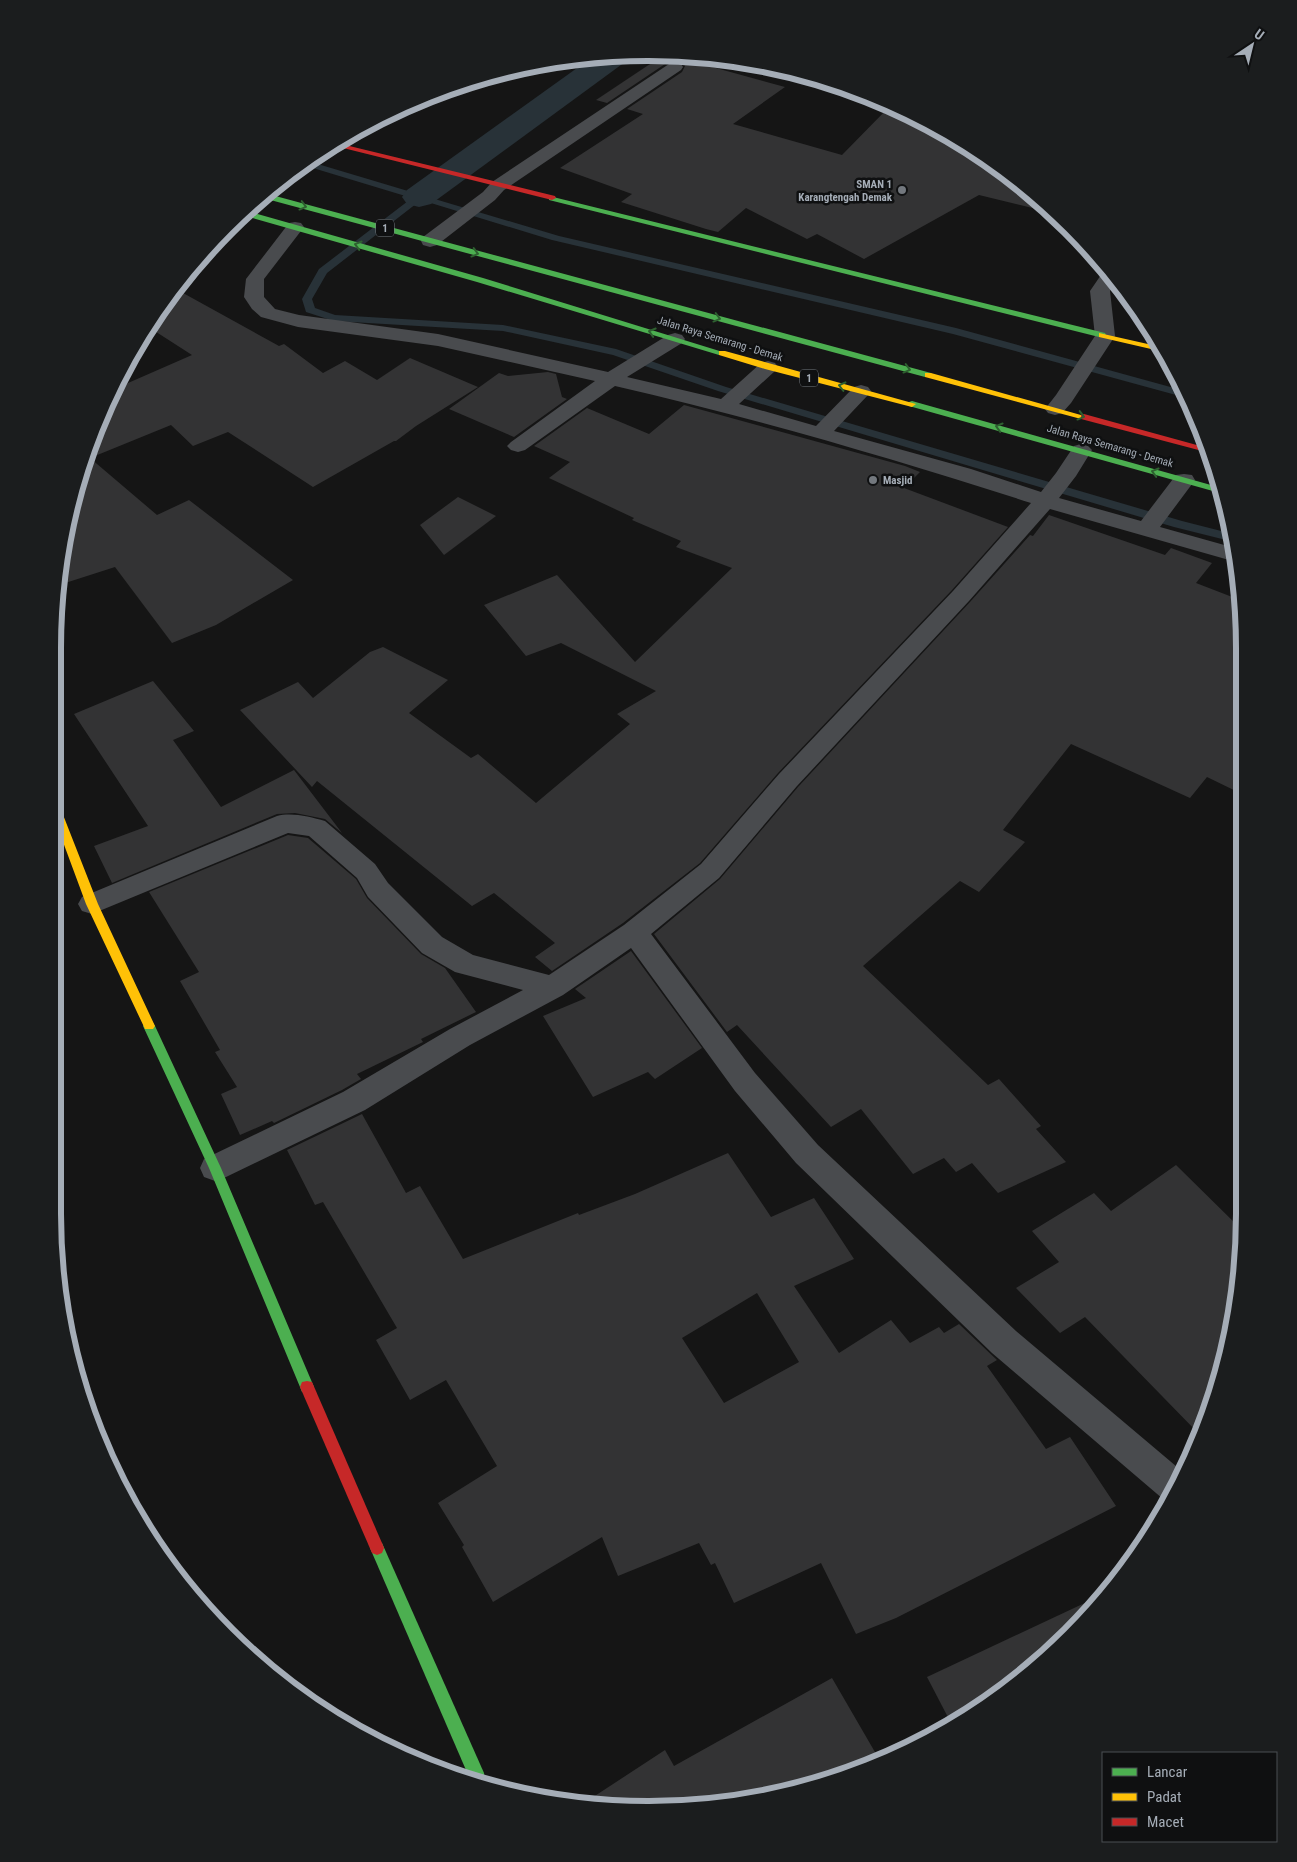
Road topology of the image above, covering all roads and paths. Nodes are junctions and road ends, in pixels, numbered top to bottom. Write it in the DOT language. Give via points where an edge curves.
graph roads {
  1 [pos="675,67"];
  2 [pos="344,147"];
  3 [pos="493,191"];
  4 [pos="272,198"];
  5 [pos="252,215"];
  6 [pos="295,227"];
  7 [pos="429,241"];
  8 [pos="1106,281"];
  9 [pos="675,339"];
  10 [pos="1102,340"];
  11 [pos="1153,348"];
  12 [pos="768,367"];
  13 [pos="616,375"];
  14 [pos="861,391"];
  15 [pos="734,398"];
  16 [pos="1060,404"];
  17 [pos="830,424"];
  18 [pos="518,446"];
  19 [pos="1201,449"];
  20 [pos="1081,450"];
  21 [pos="1184,480"];
  22 [pos="1213,488"];
  23 [pos="1048,498"];
  24 [pos="1154,520"];
  25 [pos="1227,552"];
  26 [pos="61,825"];
  27 [pos="92,904"];
  28 [pos="634,932"];
  29 [pos="553,987"];
  30 [pos="215,1168"];
  31 [pos="1170,1483"];
  32 [pos="476,1775"];
  1 -- 3 [label="street"];
  2 -- 3 [label="main road" via="464,178"];
  3 -- 7 [label="street"];
  3 -- 10 [label="main road"];
  4 -- 7 [label="main road, Jalan Raya Semarang - Demak / 1, one-way"];
  5 -- 6 [label="main road, Jalan Raya Semarang - Demak / 1"];
  9 -- 6 [label="main road, Jalan Raya Semarang - Demak / 1, one-way"];
  6 -- 13 [label="street" via="255,279 254,297 268,313 298,321 438,340"];
  7 -- 16 [label="main road, Jalan Raya Semarang - Demak / 1, one-way"];
  8 -- 10 [label="street" via="1100,291"];
  9 -- 12 [label="main road, Jalan Raya Semarang - Demak / 1"];
  9 -- 13 [label="street"];
  10 -- 11 [label="main road"];
  10 -- 16 [label="street"];
  14 -- 12 [label="main road, Jalan Raya Semarang - Demak / 1, one-way"];
  12 -- 15 [label="street"];
  13 -- 15 [label="street"];
  13 -- 18 [label="street"];
  14 -- 17 [label="street"];
  20 -- 14 [label="main road, Jalan Raya Semarang - Demak / 1, one-way"];
  15 -- 17 [label="street"];
  16 -- 19 [label="main road, Jalan Raya Semarang - Demak / 1, one-way"];
  17 -- 23 [label="street" via="963,474"];
  21 -- 20 [label="main road, Jalan Raya Semarang - Demak / 1, one-way"];
  20 -- 23 [label="street"];
  21 -- 22 [label="main road, Jalan Raya Semarang - Demak / 1"];
  21 -- 24 [label="street"];
  23 -- 24 [label="street"];
  23 -- 28 [label="street" via="788,780 710,870"];
  24 -- 25 [label="street"];
  26 -- 27 [label="main road"];
  27 -- 29 [label="street" via="286,823 316,828 366,871 378,890 432,945 465,964"];
  27 -- 30 [label="main road"];
  28 -- 29 [label="street"];
  28 -- 31 [label="street" via="745,1082 807,1154 1004,1342"];
  29 -- 30 [label="street" via="460,1037 354,1101"];
  30 -- 32 [label="main road"];
}
